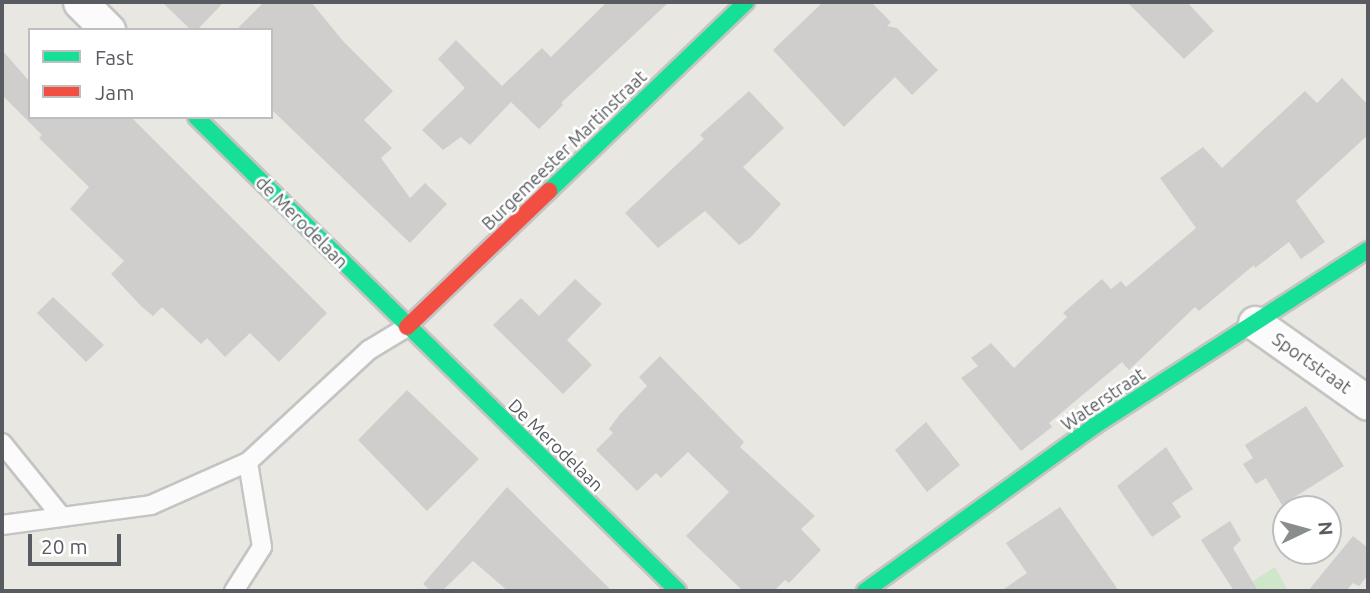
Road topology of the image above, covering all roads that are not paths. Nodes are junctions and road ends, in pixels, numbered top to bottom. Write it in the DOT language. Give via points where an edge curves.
graph roads {
  1 [pos="80,2"];
  2 [pos="747,2"];
  3 [pos="106,28"];
  4 [pos="198,119"];
  5 [pos="1368,250"];
  6 [pos="1255,323"];
  7 [pos="407,327"];
  8 [pos="1368,403"];
  9 [pos="2,443"];
  10 [pos="248,462"];
  11 [pos="62,517"];
  12 [pos="2,525"];
  13 [pos="234,591"];
  14 [pos="678,591"];
  15 [pos="865,591"];
  1 -- 3 [label="street"];
  2 -- 7 [label="street, Burgemeester Martinstraat"];
  4 -- 7 [label="street, de Merodelaan"];
  5 -- 6 [label="street, Waterstraat"];
  6 -- 8 [label="street, Sportstraat"];
  6 -- 15 [label="street, Waterstraat" via="1096,425"];
  7 -- 10 [label="lane" via="369,350"];
  7 -- 14 [label="street, De Merodelaan"];
  9 -- 11 [label="lane"];
  10 -- 11 [label="lane" via="151,505"];
  10 -- 13 [label="lane" via="262,547"];
  11 -- 12 [label="lane"];
}
